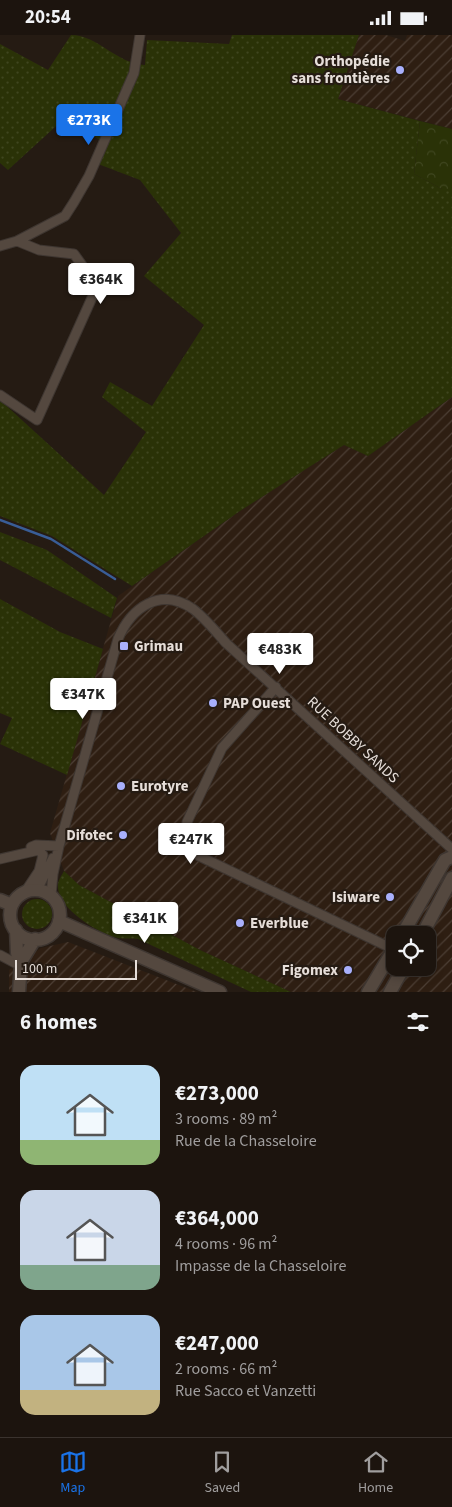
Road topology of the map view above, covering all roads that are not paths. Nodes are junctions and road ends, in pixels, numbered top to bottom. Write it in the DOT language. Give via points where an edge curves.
graph roads {
  1 [pos="140,35"];
  2 [pos="17,241"];
  3 [pos="0,246"];
  4 [pos="0,395"];
  5 [pos="276,687"];
  6 [pos="59,846"];
  7 [pos="452,849"];
  8 [pos="20,854"];
  9 [pos="452,857"];
  10 [pos="0,859"];
  11 [pos="452,878"];
  12 [pos="31,891"];
  13 [pos="51,895"];
  14 [pos="6,903"];
  15 [pos="59,921"];
  16 [pos="407,926"];
  17 [pos="427,926"];
  18 [pos="16,930"];
  19 [pos="35,939"];
  20 [pos="386,945"];
  21 [pos="0,955"];
  22 [pos="20,962"];
  23 [pos="386,962"];
  24 [pos="399,976"];
  25 [pos="19,992"];
  26 [pos="220,992"];
  27 [pos="368,992"];
  28 [pos="390,992"];
  1 -- 2 [label="street" via="134,73 89,176 74,202 65,216"];
  2 -- 3 [label="street"];
  2 -- 4 [label="street" via="39,250 74,254 94,283 95,291 37,420"];
  5 -- 6 [label="street, RUE BOBBY SANDS" via="192,609 173,601 153,602 136,610 118,639"];
  5 -- 7 [label="street, RUE BOBBY SANDS"];
  5 -- 20 [label="street" via="222,748 187,822 187,840 199,856"];
  6 -- 8 [label="street" via="36,845"];
  6 -- 12 [label="street"];
  6 -- 13 [label="street"];
  8 -- 10 [label="street"];
  8 -- 12 [label="street" via="39,850 43,855"];
  9 -- 16 [label="street" via="445,861"];
  11 -- 17 [label="street"];
  12 -- 13 [label="street"];
  12 -- 14 [label="street"];
  13 -- 15 [label="street" via="59,907"];
  14 -- 18 [label="street"];
  15 -- 19 [label="street" via="48,936"];
  15 -- 26 [label="street"];
  18 -- 19 [label="street" via="22,936"];
  18 -- 22 [label="street"];
  19 -- 22 [label="street"];
  21 -- 22 [label="street" via="15,963"];
  22 -- 25 [label="street"];
  23 -- 27 [label="street"];
  24 -- 28 [label="street"];
}
